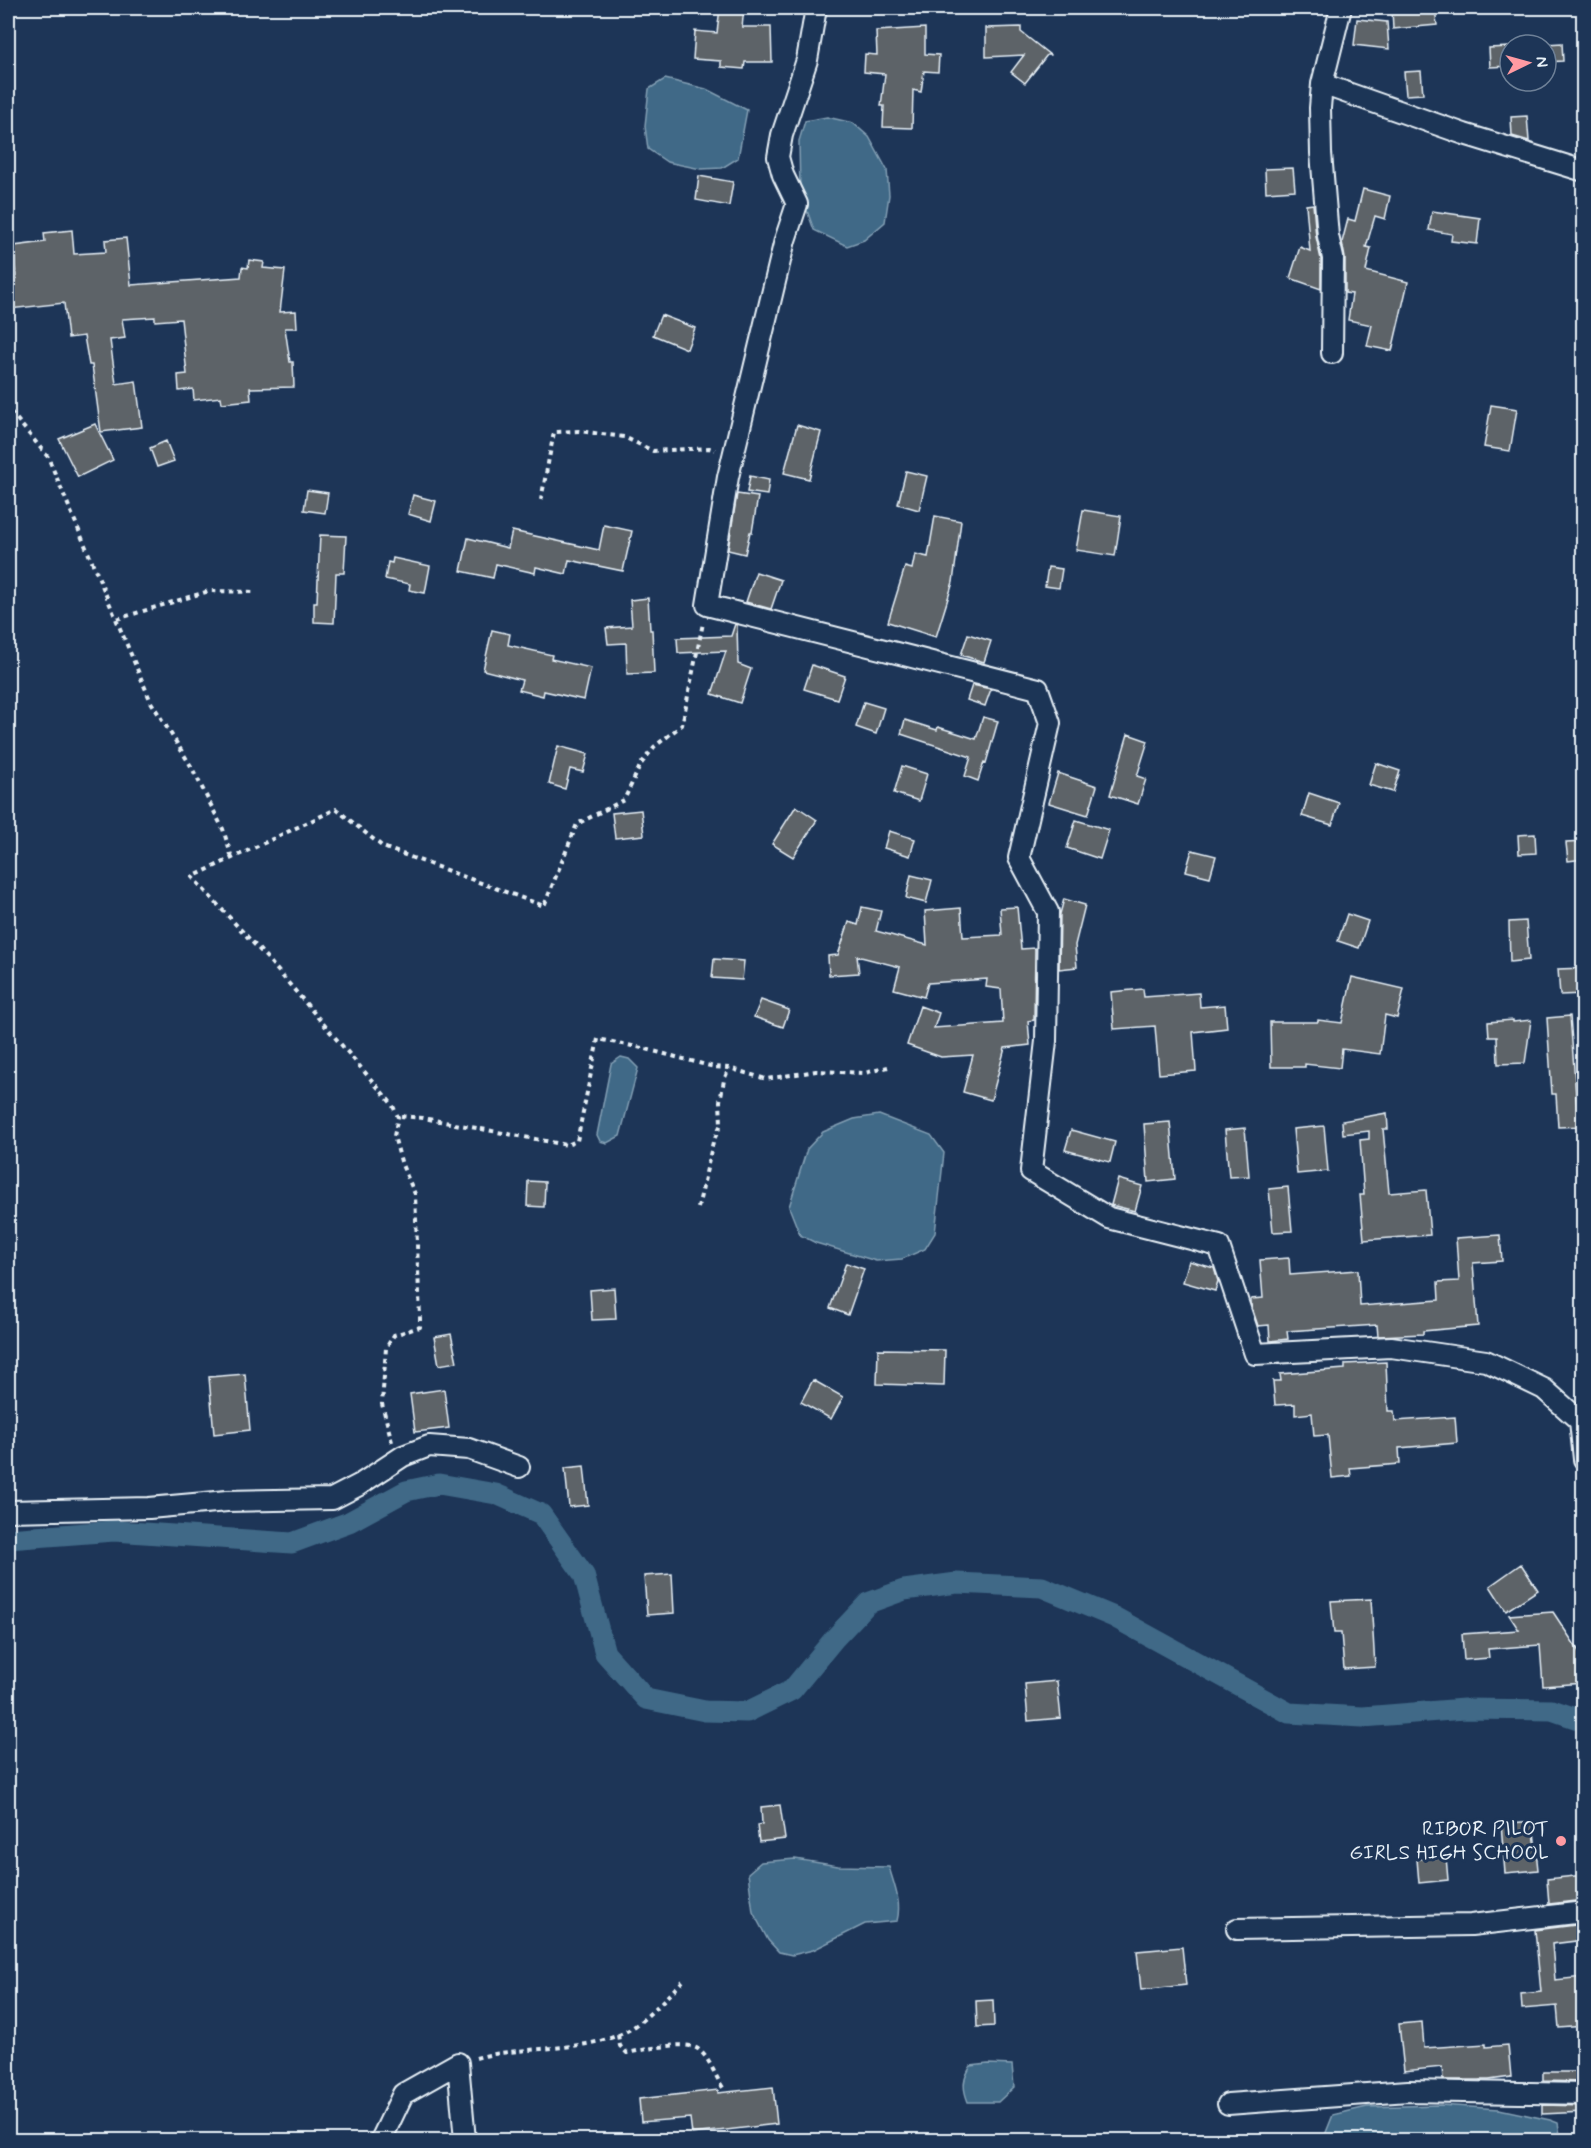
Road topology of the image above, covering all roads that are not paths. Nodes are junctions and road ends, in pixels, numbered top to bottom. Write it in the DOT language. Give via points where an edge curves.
graph roads {
  1 [pos="816,8"];
  2 [pos="1341,8"];
  3 [pos="1322,84"];
  4 [pos="1584,171"];
  5 [pos="1332,353"];
  6 [pos="1584,1459"];
  7 [pos="519,1467"];
  8 [pos="8,1511"];
  9 [pos="1584,1912"];
  10 [pos="1237,1929"];
  11 [pos="1584,2094"];
  12 [pos="1227,2104"];
  13 [pos="381,2140"];
  14 [pos="465,2140"];
  1 -- 6 [label="street" via="807,60 778,157 797,204 733,456 706,605 1038,688 1050,723 1020,858 1048,912 1046,1041 1031,1172 1109,1218 1219,1246 1255,1354 1391,1347 1486,1361 1544,1389 1580,1421"];
  2 -- 3 [label="street"];
  3 -- 4 [label="street"];
  3 -- 5 [label="street" via="1322,153 1333,258"];
  7 -- 8 [label="street" via="469,1449 429,1446 397,1460 332,1499"];
  9 -- 10 [label="street" via="1471,1925"];
  11 -- 12 [label="street" via="1408,2091"];
  13 -- 14 [label="street" via="404,2094 458,2063"];
}
